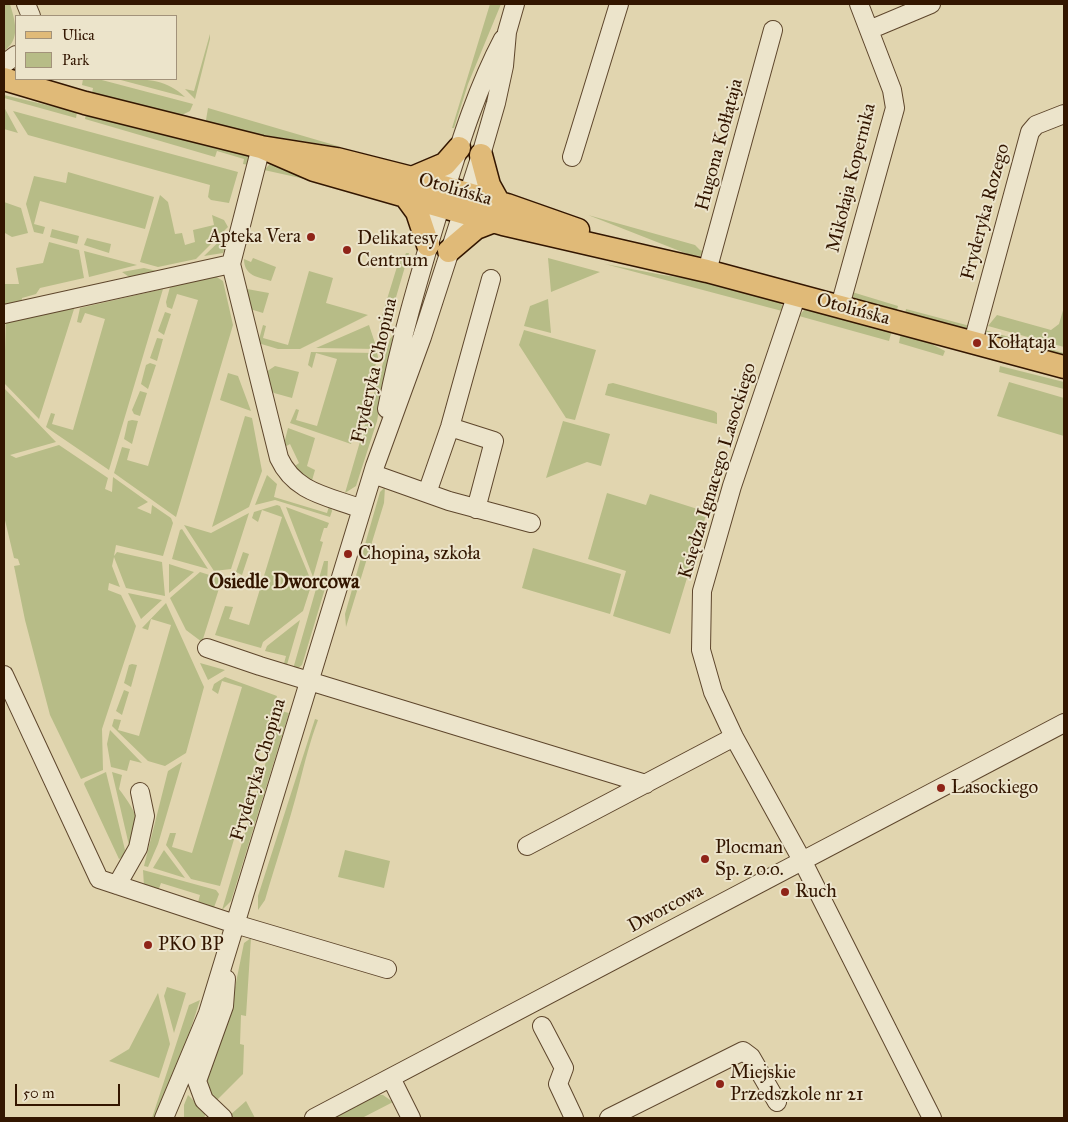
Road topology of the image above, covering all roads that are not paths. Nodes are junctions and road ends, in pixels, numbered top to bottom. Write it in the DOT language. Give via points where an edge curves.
graph roads {
  1 [pos="516,4"];
  2 [pos="618,4"];
  3 [pos="859,4"];
  4 [pos="931,4"];
  5 [pos="773,30"];
  6 [pos="870,30"];
  7 [pos="507,32"];
  8 [pos="15,56"];
  9 [pos="4,64"];
  10 [pos="17,80"];
  11 [pos="47,84"];
  12 [pos="1064,114"];
  13 [pos="261,147"];
  14 [pos="459,148"];
  15 [pos="480,155"];
  16 [pos="572,157"];
  17 [pos="409,188"];
  18 [pos="454,200"];
  19 [pos="497,212"];
  20 [pos="428,244"];
  21 [pos="449,251"];
  22 [pos="231,264"];
  23 [pos="707,271"];
  24 [pos="491,278"];
  25 [pos="797,294"];
  26 [pos="840,306"];
  27 [pos="4,314"];
  28 [pos="973,342"];
  29 [pos="1064,366"];
  30 [pos="450,428"];
  31 [pos="374,470"];
  32 [pos="427,493"];
  33 [pos="362,509"];
  34 [pos="476,510"];
  35 [pos="530,523"];
  36 [pos="207,648"];
  37 [pos="4,675"];
  38 [pos="308,680"];
  39 [pos="1064,723"];
  40 [pos="734,737"];
  41 [pos="646,784"];
  42 [pos="140,792"];
  43 [pos="527,846"];
  44 [pos="803,862"];
  45 [pos="118,885"];
  46 [pos="235,924"];
  47 [pos="227,951"];
  48 [pos="387,968"];
  49 [pos="542,1026"];
  50 [pos="391,1078"];
  51 [pos="180,1085"];
  52 [pos="777,1102"];
  53 [pos="164,1118"];
  54 [pos="178,1118"];
  55 [pos="223,1118"];
  56 [pos="314,1118"];
  57 [pos="411,1118"];
  58 [pos="574,1118"];
  59 [pos="608,1118"];
  60 [pos="932,1118"];
  1 -- 7 [label="street, Fryderyka Chopina"];
  2 -- 16 [label="street"];
  3 -- 6 [label="street, Mikołaja Kopernika"];
  4 -- 6 [label="street"];
  5 -- 23 [label="street, Hugona Kołłątaja"];
  6 -- 26 [label="street, Mikołaja Kopernika" via="892,90 894,108"];
  7 -- 14 [label="street, Fryderyka Chopina" via="479,89"];
  7 -- 15 [label="street, Fryderyka Chopina" via="502,75"];
  8 -- 9 [label="street"];
  10 -- 11 [label="main road, Otolińska"];
  11 -- 13 [label="main road, Otolińska" via="85,103"];
  12 -- 28 [label="street, Fryderyka Rozego" via="1036,125 1030,132"];
  13 -- 17 [label="main road, Otolińska" via="337,159"];
  13 -- 22 [label="street"];
  14 -- 17 [label="main road" via="445,164"];
  14 -- 18 [label="street, Fryderyka Chopina"];
  15 -- 18 [label="street, Fryderyka Chopina"];
  15 -- 19 [label="main road"];
  17 -- 18 [label="main road, Otolińska"];
  17 -- 20 [label="main road"];
  18 -- 19 [label="main road, Otolińska"];
  18 -- 20 [label="street, Fryderyka Chopina"];
  18 -- 21 [label="street, Fryderyka Chopina"];
  19 -- 21 [label="main road"];
  19 -- 23 [label="main road, Otolińska" via="573,228 642,255"];
  20 -- 31 [label="street, Fryderyka Chopina" via="399,348"];
  21 -- 31 [label="street, Fryderyka Chopina"];
  22 -- 27 [label="street"];
  22 -- 33 [label="street" via="279,458 286,473 297,484"];
  23 -- 25 [label="main road, Otolińska"];
  24 -- 30 [label="street"];
  25 -- 26 [label="main road, Otolińska"];
  25 -- 40 [label="street, Księdza Ignacego Lasockiego" via="732,486 702,591 701,650 713,692"];
  26 -- 28 [label="main road, Otolińska"];
  28 -- 29 [label="main road, Otolińska"];
  30 -- 32 [label="street"];
  30 -- 34 [label="street" via="494,441"];
  31 -- 32 [label="street"];
  31 -- 33 [label="street, Fryderyka Chopina"];
  32 -- 34 [label="street"];
  33 -- 38 [label="street, Fryderyka Chopina"];
  34 -- 35 [label="street"];
  36 -- 38 [label="street"];
  37 -- 45 [label="street" via="99,879"];
  38 -- 41 [label="street"];
  38 -- 46 [label="street, Fryderyka Chopina"];
  39 -- 44 [label="street, Dworcowa"];
  40 -- 41 [label="street"];
  40 -- 44 [label="street, Księdza Ignacego Lasockiego"];
  41 -- 43 [label="street"];
  42 -- 45 [label="street" via="145,816 138,848"];
  44 -- 50 [label="street, Dworcowa"];
  44 -- 60 [label="street, Księdza Ignacego Lasockiego"];
  45 -- 46 [label="street"];
  46 -- 47 [label="street, Fryderyka Chopina"];
  46 -- 48 [label="street"];
  47 -- 51 [label="street, Fryderyka Chopina" via="208,1013"];
  47 -- 55 [label="street" via="224,1006 197,1081 204,1100"];
  49 -- 58 [label="street" via="564,1068 558,1084"];
  50 -- 56 [label="street, Dworcowa"];
  50 -- 57 [label="street"];
  51 -- 53 [label="street, Fryderyka Chopina"];
  51 -- 54 [label="street, Fryderyka Chopina"];
  52 -- 59 [label="street" via="752,1057 743,1051"];
}
